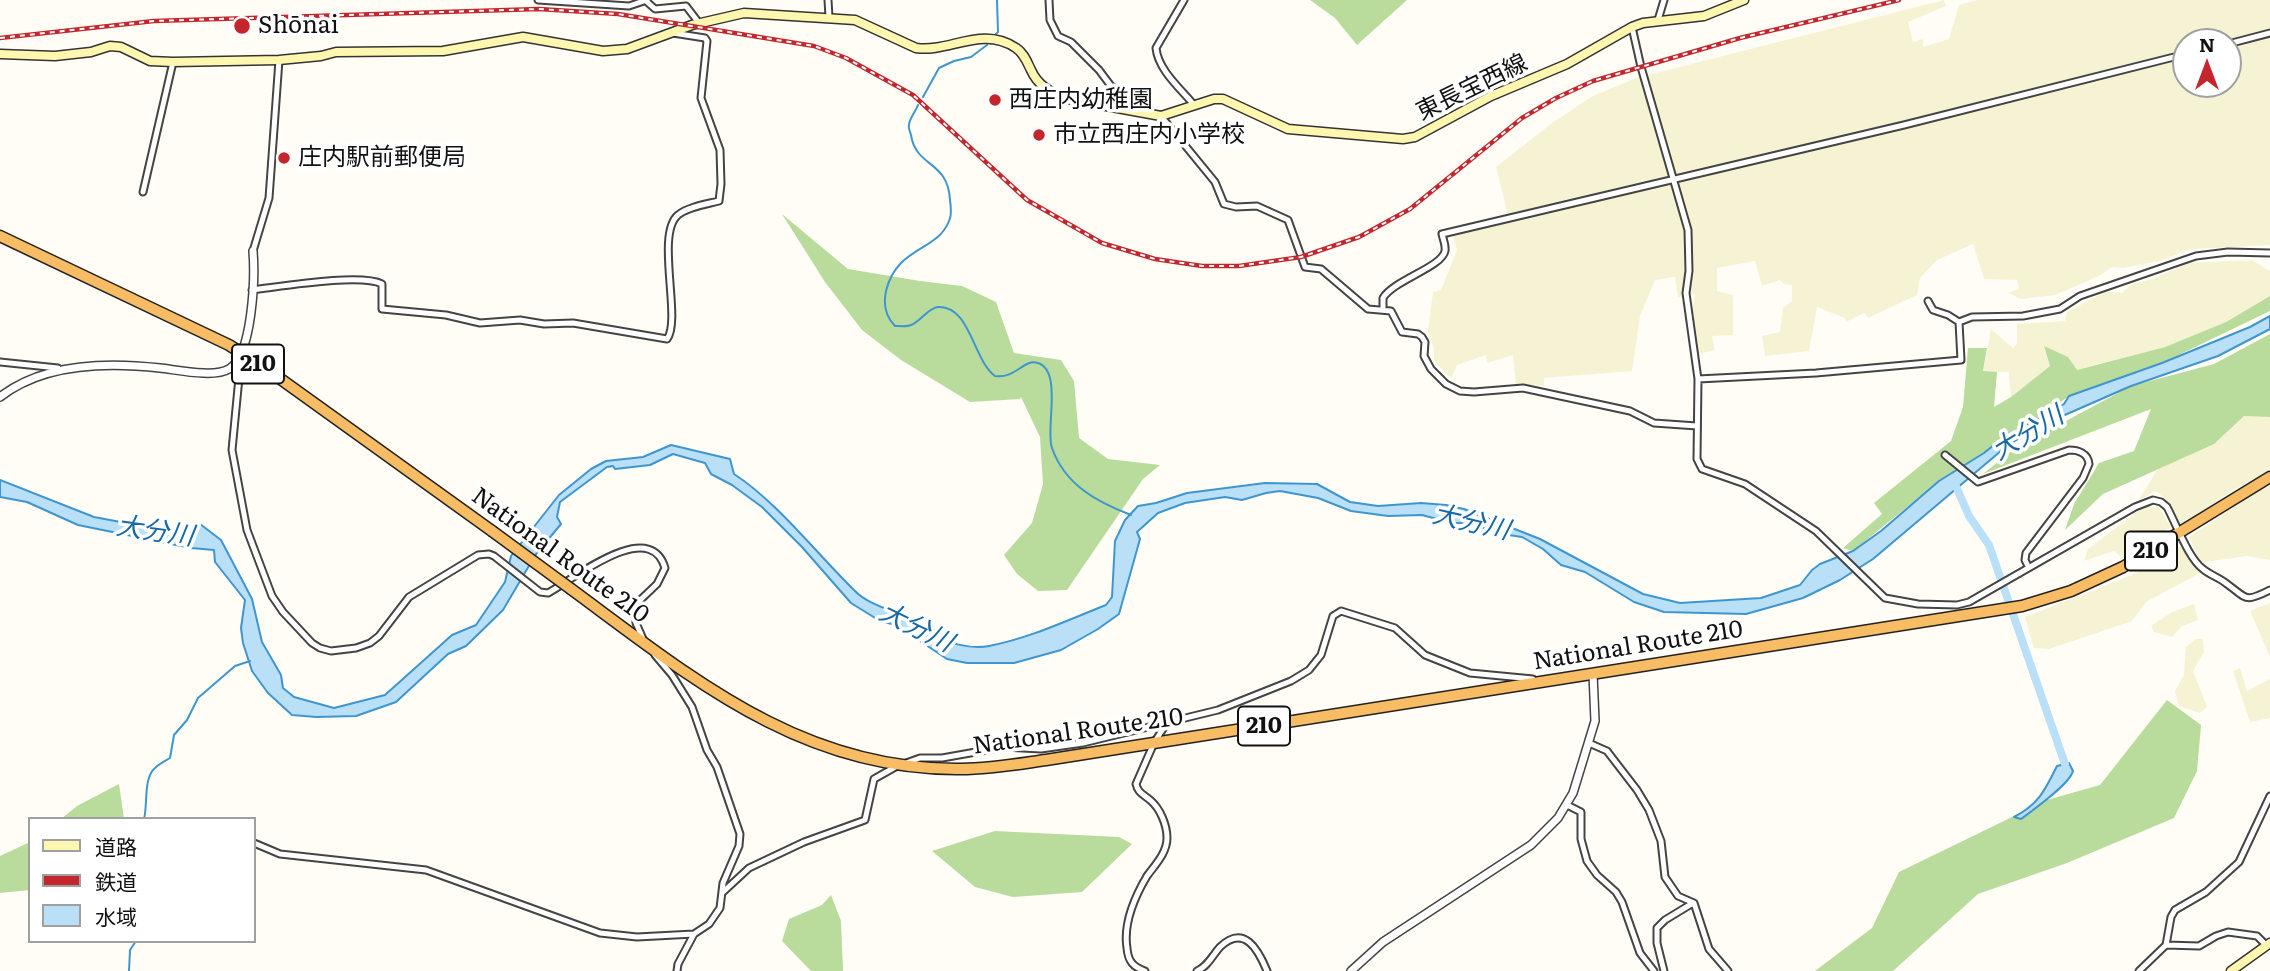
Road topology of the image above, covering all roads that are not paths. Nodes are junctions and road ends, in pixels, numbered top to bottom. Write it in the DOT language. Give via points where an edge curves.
graph roads {
  1 [pos="538,0"];
  2 [pos="828,0"];
  3 [pos="1049,0"];
  4 [pos="1184,0"];
  5 [pos="1664,0"];
  6 [pos="1744,0"];
  7 [pos="646,1"];
  8 [pos="829,17"];
  9 [pos="1658,20"];
  10 [pos="699,23"];
  11 [pos="1632,27"];
  12 [pos="670,32"];
  13 [pos="2270,33"];
  14 [pos="2242,40"];
  15 [pos="0,54"];
  16 [pos="2172,58"];
  17 [pos="279,60"];
  18 [pos="173,62"];
  19 [pos="1194,105"];
  20 [pos="1136,112"];
  21 [pos="1161,116"];
  22 [pos="1673,179"];
  23 [pos="143,192"];
  24 [pos="0,236"];
  25 [pos="253,251"];
  26 [pos="2270,253"];
  27 [pos="252,290"];
  28 [pos="1928,301"];
  29 [pos="1383,310"];
  30 [pos="1959,322"];
  31 [pos="242,354"];
  32 [pos="0,362"];
  33 [pos="65,369"];
  34 [pos="1698,379"];
  35 [pos="0,397"];
  36 [pos="1697,426"];
  37 [pos="1945,455"];
  38 [pos="2270,477"];
  39 [pos="2180,532"];
  40 [pos="2028,566"];
  41 [pos="2270,590"];
  42 [pos="646,644"];
  43 [pos="1593,674"];
  44 [pos="1535,683"];
  45 [pos="1166,724"];
  46 [pos="1154,743"];
  47 [pos="1590,743"];
  48 [pos="899,765"];
  49 [pos="2270,796"];
  50 [pos="1567,805"];
  51 [pos="256,845"];
  52 [pos="723,893"];
  53 [pos="1694,903"];
  54 [pos="694,934"];
  55 [pos="2268,944"];
  56 [pos="2166,945"];
  57 [pos="677,971"];
  58 [pos="1146,971"];
  59 [pos="1197,971"];
  60 [pos="1267,971"];
  61 [pos="1351,971"];
  62 [pos="1654,971"];
  63 [pos="1664,971"];
  64 [pos="1728,971"];
  65 [pos="2139,971"];
  66 [pos="2231,971"];
  1 -- 7 [label="street" via="619,6"];
  2 -- 8 [label="street"];
  3 -- 20 [label="street" via="1050,20 1058,36 1133,102"];
  4 -- 19 [label="street" via="1156,48 1167,72"];
  5 -- 9 [label="street"];
  6 -- 9 [label="main road, 東長宝西線" via="1704,16"];
  7 -- 10 [label="street" via="655,9 686,6"];
  8 -- 10 [label="main road, 東長宝西線" via="744,13"];
  8 -- 20 [label="main road, 東長宝西線" via="867,23 916,48 970,38 996,40 1016,47 1035,78 1053,95"];
  9 -- 11 [label="main road, 東長宝西線"];
  10 -- 12 [label="main road, 東長宝西線"];
  11 -- 19 [label="main road, 東長宝西線" via="1567,64 1404,139 1288,129 1223,99"];
  11 -- 22 [label="street"];
  12 -- 17 [label="main road, 東長宝西線" via="615,50 523,37 443,51 336,52"];
  12 -- 27 [label="street" via="707,41 701,98 720,150 721,184 719,201 679,214 673,222 668,271 672,321 667,339 573,323 480,323 382,309 382,284 376,281"];
  13 -- 14 [label="street"];
  15 -- 18 [label="main road, 東長宝西線" via="55,56 110,46 150,61"];
  16 -- 22 [label="street"];
  17 -- 18 [label="main road, 東長宝西線"];
  17 -- 25 [label="street" via="269,198"];
  18 -- 23 [label="street"];
  19 -- 21 [label="main road, 東長宝西線"];
  20 -- 21 [label="main road, 東長宝西線"];
  21 -- 29 [label="street" via="1215,182 1224,204 1257,206 1288,220 1305,267 1321,269 1368,309"];
  22 -- 29 [label="street" via="1442,234 1445,248 1440,259 1392,286 1382,298"];
  22 -- 34 [label="street" via="1688,230 1686,293"];
  24 -- 31 [label="highway, National Route 210 / 210"];
  25 -- 27 [label="street"];
  26 -- 30 [label="street" via="2196,256 2080,296 2060,309"];
  27 -- 31 [label="street"];
  28 -- 30 [label="street" via="1933,310"];
  29 -- 36 [label="street" via="1394,314 1402,332 1422,337 1431,369 1460,391 1524,388 1630,411 1654,423"];
  30 -- 34 [label="street" via="1961,360"];
  31 -- 33 [label="street" via="231,368 219,372 131,366"];
  31 -- 42 [label="highway, National Route 210 / 210, bridge"];
  31 -- 42 [label="street" via="232,450 247,530 272,596 312,643 331,651 370,643 414,593 478,555 489,554 540,592 548,593 589,566 640,548 661,559 665,568 657,584 635,605 636,623"];
  32 -- 33 [label="street"];
  33 -- 35 [label="street" via="34,376"];
  34 -- 36 [label="street"];
  36 -- 40 [label="street" via="1702,469 1749,487 1816,531 1893,601 1960,605"];
  37 -- 40 [label="street" via="1978,482 2069,450 2082,452 2089,460 2082,478 2029,548"];
  38 -- 39 [label="highway, National Route 210 / 210"];
  39 -- 40 [label="street" via="2165,504 2153,500"];
  39 -- 41 [label="street" via="2198,564 2243,598"];
  39 -- 43 [label="highway, National Route 210 / 210" via="2109,575 2022,606"];
  42 -- 48 [label="highway, National Route 210 / 210" via="733,704 792,735"];
  42 -- 52 [label="street" via="692,707 737,823 740,842"];
  43 -- 44 [label="highway, National Route 210 / 210"];
  43 -- 47 [label="street" via="1596,713"];
  44 -- 45 [label="street" via="1526,677 1470,673 1425,655 1395,628 1341,611 1333,616 1321,655 1309,670 1217,710"];
  44 -- 46 [label="highway, National Route 210 / 210"];
  45 -- 46 [label="street"];
  45 -- 48 [label="street" via="1048,749 1004,747"];
  46 -- 48 [label="highway, National Route 210 / 210" via="977,769"];
  46 -- 58 [label="street" via="1136,787 1162,818 1167,845 1135,900 1125,938 1128,959"];
  47 -- 50 [label="street"];
  47 -- 53 [label="street" via="1607,751 1637,790 1661,841 1665,877 1678,896"];
  48 -- 52 [label="street" via="874,779 865,820 749,868"];
  49 -- 56 [label="street" via="2239,862 2206,892 2175,910"];
  50 -- 61 [label="street" via="1537,841 1383,942"];
  50 -- 62 [label="street" via="1581,812 1587,861 1616,892 1640,953"];
  51 -- 54 [label="street" via="281,854 426,870 612,936"];
  52 -- 54 [label="street" via="715,916"];
  53 -- 63 [label="street" via="1657,928"];
  53 -- 64 [label="street" via="1709,948"];
  54 -- 57 [label="street"];
  55 -- 56 [label="street" via="2257,936 2228,932 2199,946"];
  55 -- 66 [label="main road"];
  56 -- 65 [label="street"];
  59 -- 60 [label="street" via="1223,945 1243,938"];
}
